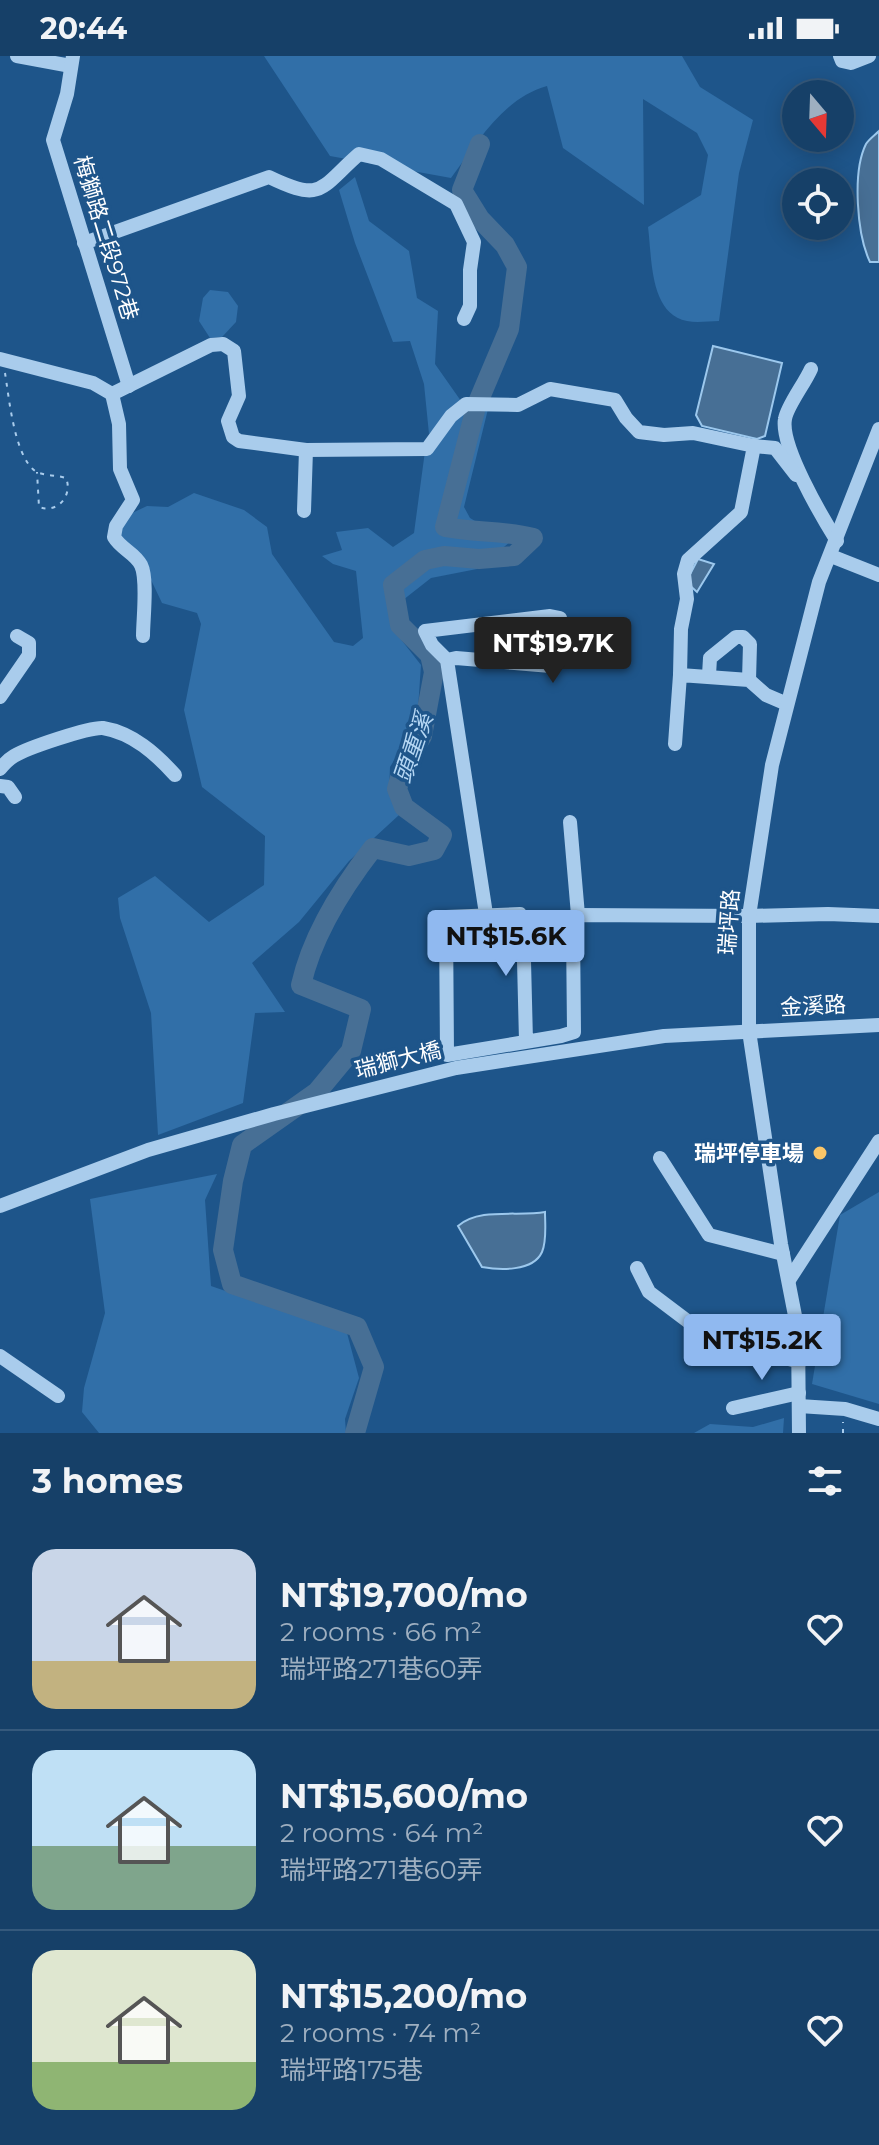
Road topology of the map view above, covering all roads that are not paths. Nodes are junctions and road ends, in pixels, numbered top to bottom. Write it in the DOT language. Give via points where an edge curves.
graph roads {
  1 [pos="17,56"];
  2 [pos="840,56"];
  3 [pos="869,56"];
  4 [pos="72,61"];
  5 [pos="84,243"];
  6 [pos="464,319"];
  7 [pos="2,360"];
  8 [pos="811,369"];
  9 [pos="129,386"];
  10 [pos="112,394"];
  11 [pos="879,429"];
  12 [pos="754,446"];
  13 [pos="306,450"];
  14 [pos="805,487"];
  15 [pos="304,511"];
  16 [pos="837,541"];
  17 [pos="831,556"];
  18 [pos="879,575"];
  19 [pos="17,636"];
  20 [pos="143,636"];
  21 [pos="447,660"];
  22 [pos="680,675"];
  23 [pos="709,675"];
  24 [pos="749,680"];
  25 [pos="0,697"];
  26 [pos="787,704"];
  27 [pos="675,744"];
  28 [pos="0,769"];
  29 [pos="175,775"];
  30 [pos="0,786"];
  31 [pos="15,797"];
  32 [pos="570,822"];
  33 [pos="486,914"];
  34 [pos="578,915"];
  35 [pos="749,916"];
  36 [pos="879,916"];
  37 [pos="879,1025"];
  38 [pos="749,1031"];
  39 [pos="664,1036"];
  40 [pos="526,1041"];
  41 [pos="879,1141"];
  42 [pos="660,1158"];
  43 [pos="0,1206"];
  44 [pos="783,1254"];
  45 [pos="637,1268"];
  46 [pos="789,1280"];
  47 [pos="0,1356"];
  48 [pos="800,1362"];
  49 [pos="58,1396"];
  50 [pos="799,1400"];
  51 [pos="733,1408"];
  52 [pos="879,1419"];
  53 [pos="799,1433"];
  1 -- 4 [label="street"];
  2 -- 3 [label="street" via="851,63"];
  4 -- 5 [label="street, 梅獅路二段972巷" via="53,140"];
  5 -- 6 [label="street" via="269,177 313,192 359,154 371,155 451,200 460,211 474,242 470,306"];
  5 -- 9 [label="street, 梅獅路二段972巷"];
  7 -- 10 [label="street" via="93,383"];
  8 -- 14 [label="street" via="784,421"];
  9 -- 10 [label="street"];
  9 -- 13 [label="street" via="223,344 234,351 239,396 228,421 233,437"];
  10 -- 20 [label="street" via="120,469 133,500 114,537 143,571"];
  11 -- 16 [label="street, 瑞坪路"];
  12 -- 13 [label="street" via="693,433 639,432 615,400 550,389 518,405 466,404 427,449"];
  12 -- 14 [label="street" via="775,448"];
  12 -- 22 [label="street" via="741,512 688,560"];
  13 -- 15 [label="street"];
  14 -- 16 [label="street"];
  16 -- 17 [label="street, 瑞坪路"];
  17 -- 18 [label="street"];
  17 -- 26 [label="street, 瑞坪路" via="819,582"];
  19 -- 25 [label="street" via="29,643 29,655"];
  21 -- 21 [label="street" via="551,666 558,654 560,618 425,631"];
  21 -- 33 [label="street"];
  22 -- 23 [label="street"];
  22 -- 27 [label="street"];
  23 -- 24 [label="street"];
  23 -- 24 [label="street" via="710,658 743,637 750,644"];
  24 -- 26 [label="street"];
  26 -- 35 [label="street, 瑞坪路" via="772,765"];
  28 -- 29 [label="street" via="12,756 101,728 131,738"];
  30 -- 31 [label="street"];
  32 -- 34 [label="street"];
  33 -- 40 [label="street" via="520,914 523,921"];
  33 -- 40 [label="street" via="446,917 447,1055"];
  34 -- 35 [label="street"];
  34 -- 40 [label="street" via="573,929 574,1032"];
  35 -- 36 [label="street"];
  35 -- 38 [label="street, 瑞坪路"];
  37 -- 38 [label="street, 金溪路"];
  38 -- 39 [label="street, 金溪路"];
  38 -- 44 [label="street, 瑞坪路"];
  39 -- 43 [label="street, 瑞獅大橋" via="456,1068 274,1114 148,1150"];
  41 -- 46 [label="street"];
  42 -- 44 [label="street" via="709,1235"];
  44 -- 46 [label="street, 瑞坪路"];
  45 -- 48 [label="street" via="649,1292 710,1338"];
  46 -- 48 [label="street, 瑞坪路"];
  47 -- 49 [label="street"];
  48 -- 50 [label="street, 瑞坪路"];
  50 -- 51 [label="street"];
  50 -- 52 [label="street"];
  50 -- 53 [label="street, 瑞坪路"];
}
